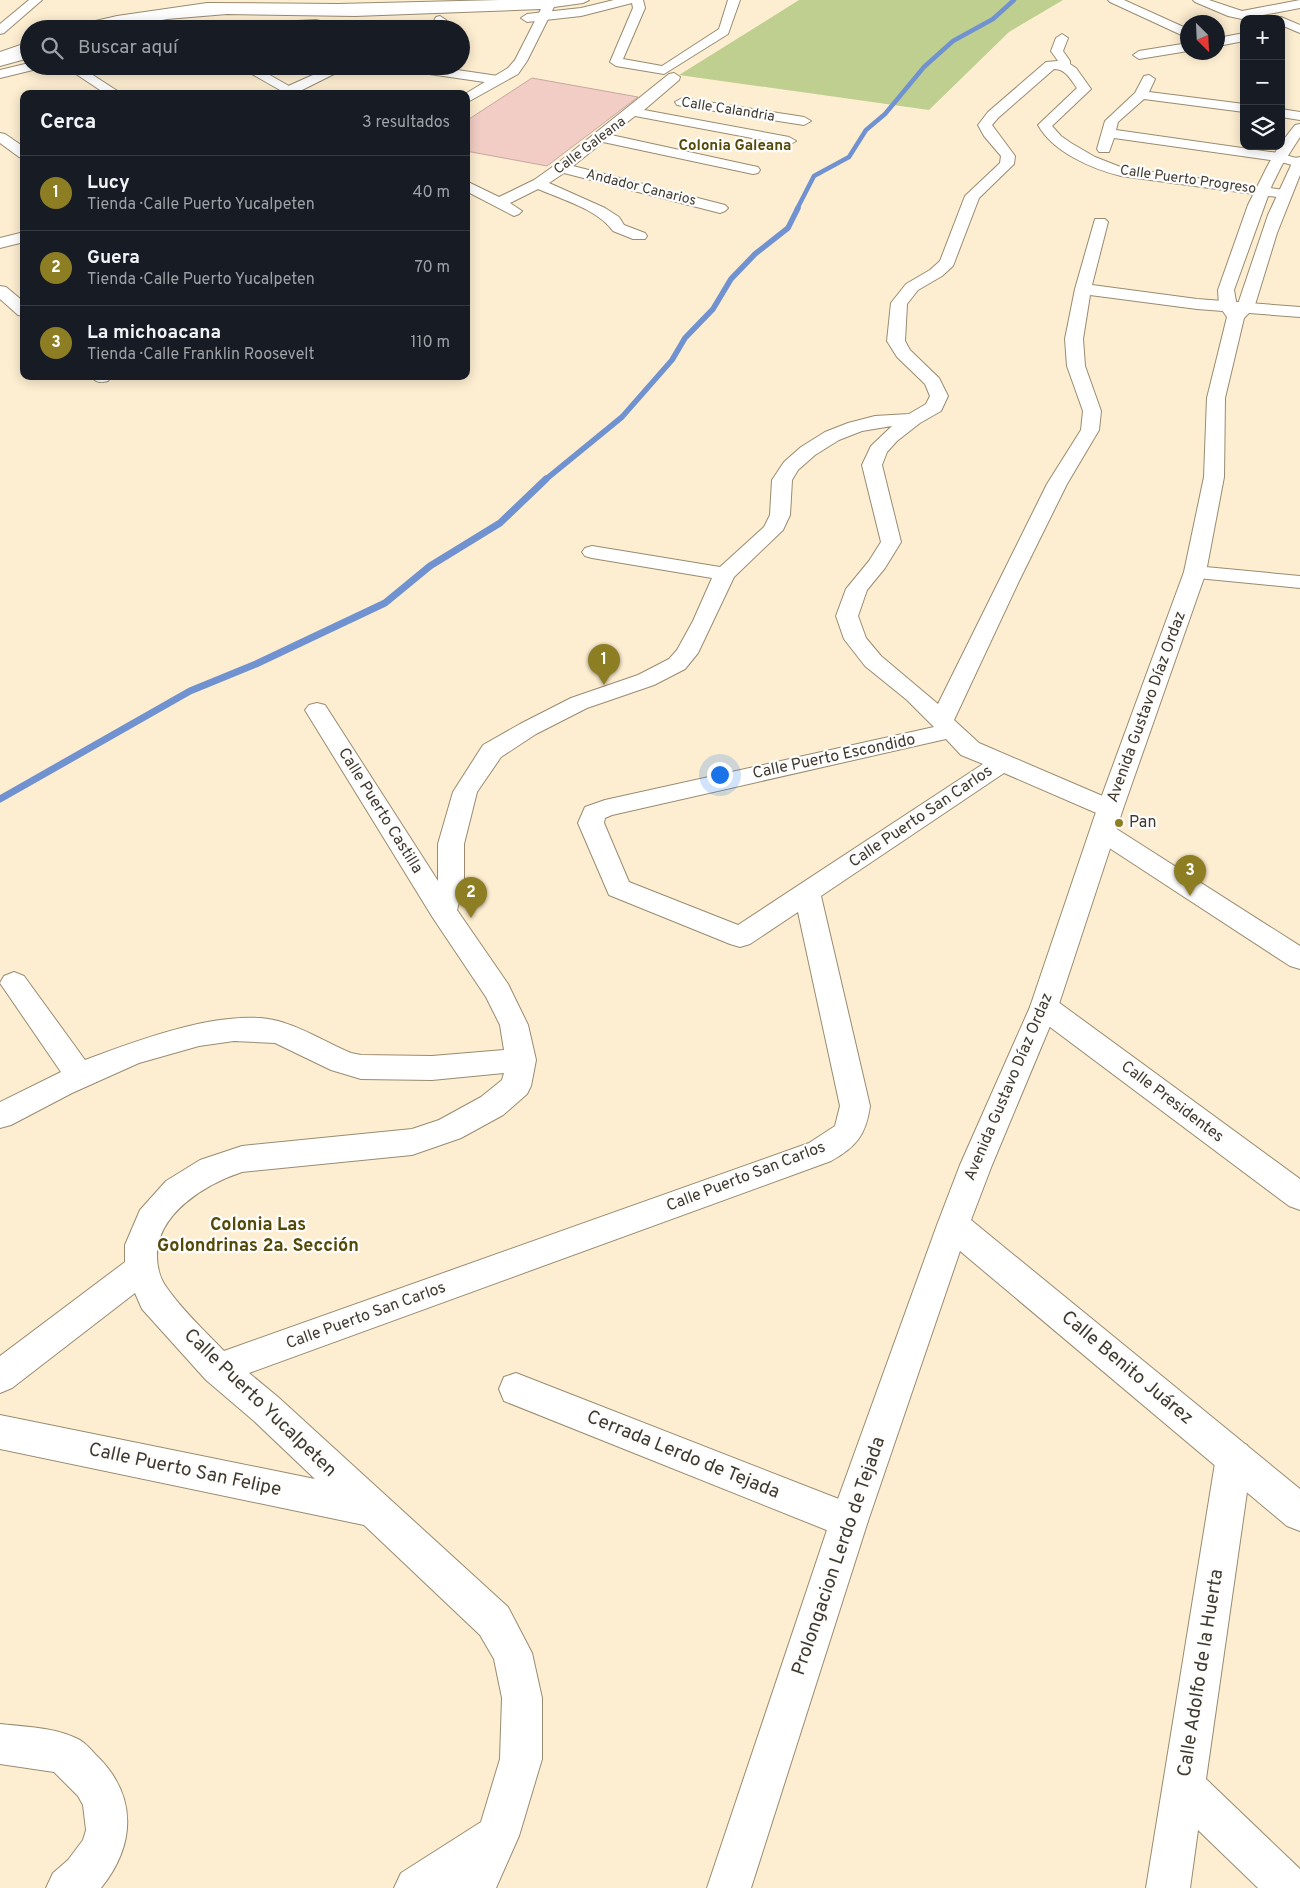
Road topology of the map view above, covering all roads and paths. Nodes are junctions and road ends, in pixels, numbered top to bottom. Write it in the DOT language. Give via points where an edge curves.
graph roads {
  1 [pos="36,0"];
  2 [pos="166,0"];
  3 [pos="583,0"];
  4 [pos="605,0"];
  5 [pos="628,0"];
  6 [pos="637,0"];
  7 [pos="734,0"];
  8 [pos="1114,0"];
  9 [pos="1199,0"];
  10 [pos="265,3"];
  11 [pos="128,4"];
  12 [pos="361,4"];
  13 [pos="1300,4"];
  14 [pos="549,6"];
  15 [pos="456,7"];
  16 [pos="189,9"];
  17 [pos="204,12"];
  18 [pos="1261,12"];
  19 [pos="1267,15"];
  20 [pos="122,20"];
  21 [pos="138,20"];
  22 [pos="148,20"];
  23 [pos="222,20"];
  24 [pos="265,20"];
  25 [pos="463,20"];
  26 [pos="1285,23"];
  27 [pos="1298,29"];
  28 [pos="0,30"];
  29 [pos="1180,30"];
  30 [pos="1285,31"];
  31 [pos="1062,38"];
  32 [pos="1240,39"];
  33 [pos="1225,41"];
  34 [pos="1180,48"];
  35 [pos="20,49"];
  36 [pos="1139,55"];
  37 [pos="0,56"];
  38 [pos="20,56"];
  39 [pos="0,62"];
  40 [pos="20,63"];
  41 [pos="1062,65"];
  42 [pos="0,68"];
  43 [pos="20,69"];
  44 [pos="669,73"];
  45 [pos="0,74"];
  46 [pos="85,75"];
  47 [pos="261,75"];
  48 [pos="327,75"];
  49 [pos="466,75"];
  50 [pos="1149,79"];
  51 [pos="498,80"];
  52 [pos="109,90"];
  53 [pos="290,90"];
  54 [pos="298,90"];
  55 [pos="1140,95"];
  56 [pos="470,97"];
  57 [pos="652,98"];
  58 [pos="1240,108"];
  59 [pos="634,112"];
  60 [pos="1285,114"];
  61 [pos="1300,116"];
  62 [pos="804,122"];
  63 [pos="1300,128"];
  64 [pos="1109,133"];
  65 [pos="0,137"];
  66 [pos="600,138"];
  67 [pos="789,141"];
  68 [pos="20,151"];
  69 [pos="1281,152"];
  70 [pos="1300,157"];
  71 [pos="1100,164"];
  72 [pos="562,168"];
  73 [pos="753,170"];
  74 [pos="538,184"];
  75 [pos="470,187"];
  76 [pos="1262,191"];
  77 [pos="1284,194"];
  78 [pos="498,202"];
  79 [pos="720,208"];
  80 [pos="520,215"];
  81 [pos="1100,222"];
  82 [pos="639,236"];
  83 [pos="20,238"];
  84 [pos="0,243"];
  85 [pos="1083,289"];
  86 [pos="0,291"];
  87 [pos="20,308"];
  88 [pos="1236,310"];
  89 [pos="1300,312"];
  90 [pos="913,419"];
  91 [pos="592,552"];
  92 [pos="1195,572"];
  93 [pos="725,574"];
  94 [pos="1300,582"];
  95 [pos="317,710"];
  96 [pos="946,726"];
  97 [pos="1001,763"];
  98 [pos="1106,821"];
  99 [pos="807,894"];
  100 [pos="443,911"];
  101 [pos="1300,959"];
  102 [pos="14,984"];
  103 [pos="1044,1007"];
  104 [pos="521,1060"];
  105 [pos="80,1076"];
  106 [pos="0,1116"];
  107 [pos="1300,1197"];
  108 [pos="953,1225"];
  109 [pos="141,1269"];
  110 [pos="218,1369"];
  111 [pos="0,1377"];
  112 [pos="516,1389"];
  113 [pos="0,1432"];
  114 [pos="1234,1457"];
  115 [pos="370,1508"];
  116 [pos="1300,1513"];
  117 [pos="849,1521"];
  118 [pos="0,1744"];
  119 [pos="1183,1786"];
  120 [pos="498,1836"];
  121 [pos="68,1888"];
  122 [pos="416,1888"];
  123 [pos="474,1888"];
  124 [pos="729,1888"];
  125 [pos="1168,1888"];
  126 [pos="1289,1888"];
  1 -- 28 [label="street"];
  2 -- 16 [label="street"];
  3 -- 14 [label="street"];
  4 -- 14 [label="street"];
  5 -- 14 [label="street" via="588,10"];
  6 -- 44 [label="street" via="639,8 616,62"];
  7 -- 44 [label="street, Calle Galeana" via="724,30"];
  8 -- 29 [label="street"];
  9 -- 18 [label="street" via="1232,13"];
  10 -- 12 [label="street"];
  10 -- 16 [label="street"];
  11 -- 20 [label="street"];
  12 -- 15 [label="street"];
  13 -- 18 [label="street"];
  14 -- 15 [label="street"];
  14 -- 25 [label="street"];
  14 -- 51 [label="street" via="521,61"];
  15 -- 17 [label="street" via="322,13"];
  15 -- 24 [label="street"];
  16 -- 17 [label="street"];
  16 -- 21 [label="street"];
  17 -- 22 [label="street"];
  17 -- 23 [label="street" via="217,14"];
  18 -- 19 [label="street"];
  26 -- 27 [label="street"];
  27 -- 30 [label="street"];
  31 -- 41 [label="street" via="1057,51 1064,61"];
  32 -- 33 [label="street"];
  34 -- 36 [label="street"];
  35 -- 37 [label="street"];
  38 -- 39 [label="street"];
  40 -- 42 [label="street"];
  41 -- 71 [label="street, Calle Puerto Progreso" via="1071,71 1084,89 1045,125 1046,130"];
  41 -- 90 [label="street" via="1051,65 985,125 1008,156 1007,164 972,196 948,263 912,287 899,303 896,341 903,353 933,382 939,396 934,407"];
  43 -- 45 [label="street"];
  44 -- 57 [label="street, Calle Galeana"];
  46 -- 52 [label="street"];
  47 -- 53 [label="street"];
  48 -- 54 [label="street"];
  49 -- 51 [label="street"];
  50 -- 55 [label="street"];
  51 -- 56 [label="street"];
  55 -- 58 [label="street"];
  55 -- 64 [label="street" via="1112,121"];
  57 -- 59 [label="street, Calle Galeana"];
  57 -- 62 [label="street, Calle Calandria"];
  59 -- 66 [label="street, Calle Galeana"];
  59 -- 67 [label="street"];
  60 -- 61 [label="street"];
  63 -- 69 [label="street, Avenida Gustavo Díaz Ordaz"];
  64 -- 69 [label="street"];
  64 -- 71 [label="street"];
  65 -- 68 [label="street"];
  66 -- 72 [label="street, Calle Galeana"];
  66 -- 73 [label="street"];
  69 -- 70 [label="street"];
  69 -- 76 [label="street, Avenida Gustavo Díaz Ordaz"];
  70 -- 77 [label="street, Avenida Gustavo Díaz Ordaz"];
  71 -- 76 [label="street, Calle Puerto Progreso" via="1121,172"];
  72 -- 74 [label="street, Calle Galeana"];
  72 -- 79 [label="street, Andador Canarios"];
  74 -- 78 [label="street, Calle Galeana"];
  74 -- 82 [label="street" via="600,210 614,220 618,228"];
  75 -- 78 [label="street"];
  76 -- 77 [label="street, Calle Puerto Progreso"];
  76 -- 88 [label="street, Avenida Gustavo Díaz Ordaz" via="1226,290"];
  77 -- 88 [label="street, Avenida Gustavo Díaz Ordaz"];
  78 -- 80 [label="street"];
  81 -- 85 [label="street"];
  83 -- 84 [label="street"];
  85 -- 88 [label="street"];
  85 -- 96 [label="street" via="1074,339 1076,366 1092,411 1090,430 1048,502 1008,581"];
  86 -- 87 [label="street"];
  88 -- 89 [label="street"];
  88 -- 92 [label="street, Avenida Gustavo Díaz Ordaz" via="1216,398 1214,477"];
  90 -- 93 [label="street" via="855,427 808,450 782,480 780,515 773,530"];
  90 -- 96 [label="street" via="878,450 872,465 891,542 878,564 856,589 847,616 856,639 873,661 915,695"];
  91 -- 93 [label="street"];
  92 -- 94 [label="street"];
  92 -- 98 [label="street, Avenida Gustavo Díaz Ordaz"];
  93 -- 100 [label="street" via="696,637 677,664 646,680 579,703 492,751 465,792 451,844 451,883"];
  95 -- 100 [label="street, Calle Puerto Castilla"];
  96 -- 97 [label="street" via="970,749"];
  96 -- 99 [label="street, Calle Puerto Escondido" via="594,813 591,823 618,888 740,937"];
  97 -- 98 [label="street"];
  97 -- 99 [label="street, Calle Puerto San Carlos"];
  98 -- 101 [label="street"];
  98 -- 103 [label="street, Avenida Gustavo Díaz Ordaz"];
  99 -- 110 [label="street, Calle Puerto San Carlos" via="855,1106 853,1124 842,1140 820,1152"];
  100 -- 104 [label="street, Calle Puerto Yucalpeten" via="498,992 514,1025"];
  102 -- 105 [label="street"];
  103 -- 107 [label="street, Calle Presidentes"];
  103 -- 108 [label="street, Avenida Gustavo Díaz Ordaz"];
  104 -- 105 [label="street" via="449,1068 351,1066 270,1030 231,1030 162,1044"];
  104 -- 109 [label="street, Calle Puerto Yucalpeten" via="516,1086 492,1106 442,1132 412,1142 242,1160 211,1169 177,1190 151,1220 141,1245"];
  105 -- 106 [label="street"];
  108 -- 114 [label="street, Calle Benito Juárez"];
  108 -- 117 [label="street, Prolongacion Lerdo de Tejada"];
  109 -- 110 [label="street, Calle Puerto Yucalpeten" via="154,1298"];
  109 -- 111 [label="street"];
  110 -- 115 [label="street, Calle Puerto Yucalpeten" via="266,1409"];
  112 -- 117 [label="street, Cerrada Lerdo de Tejada"];
  113 -- 115 [label="street, Calle Puerto San Felipe"];
  114 -- 116 [label="street, Calle Benito Juárez"];
  114 -- 119 [label="street, Calle Adolfo de la Huerta"];
  115 -- 120 [label="street, Calle Puerto Yucalpeten" via="494,1621 512,1653 522,1698 521,1759"];
  117 -- 124 [label="street, Prolongacion Lerdo de Tejada"];
  118 -- 121 [label="street" via="64,1754 90,1776 106,1801 109,1824 101,1852 82,1878"];
  119 -- 125 [label="street, Calle Adolfo de la Huerta"];
  119 -- 126 [label="street"];
  120 -- 122 [label="street"];
  120 -- 123 [label="street, Calle Puerto Yucalpeten"];
}
